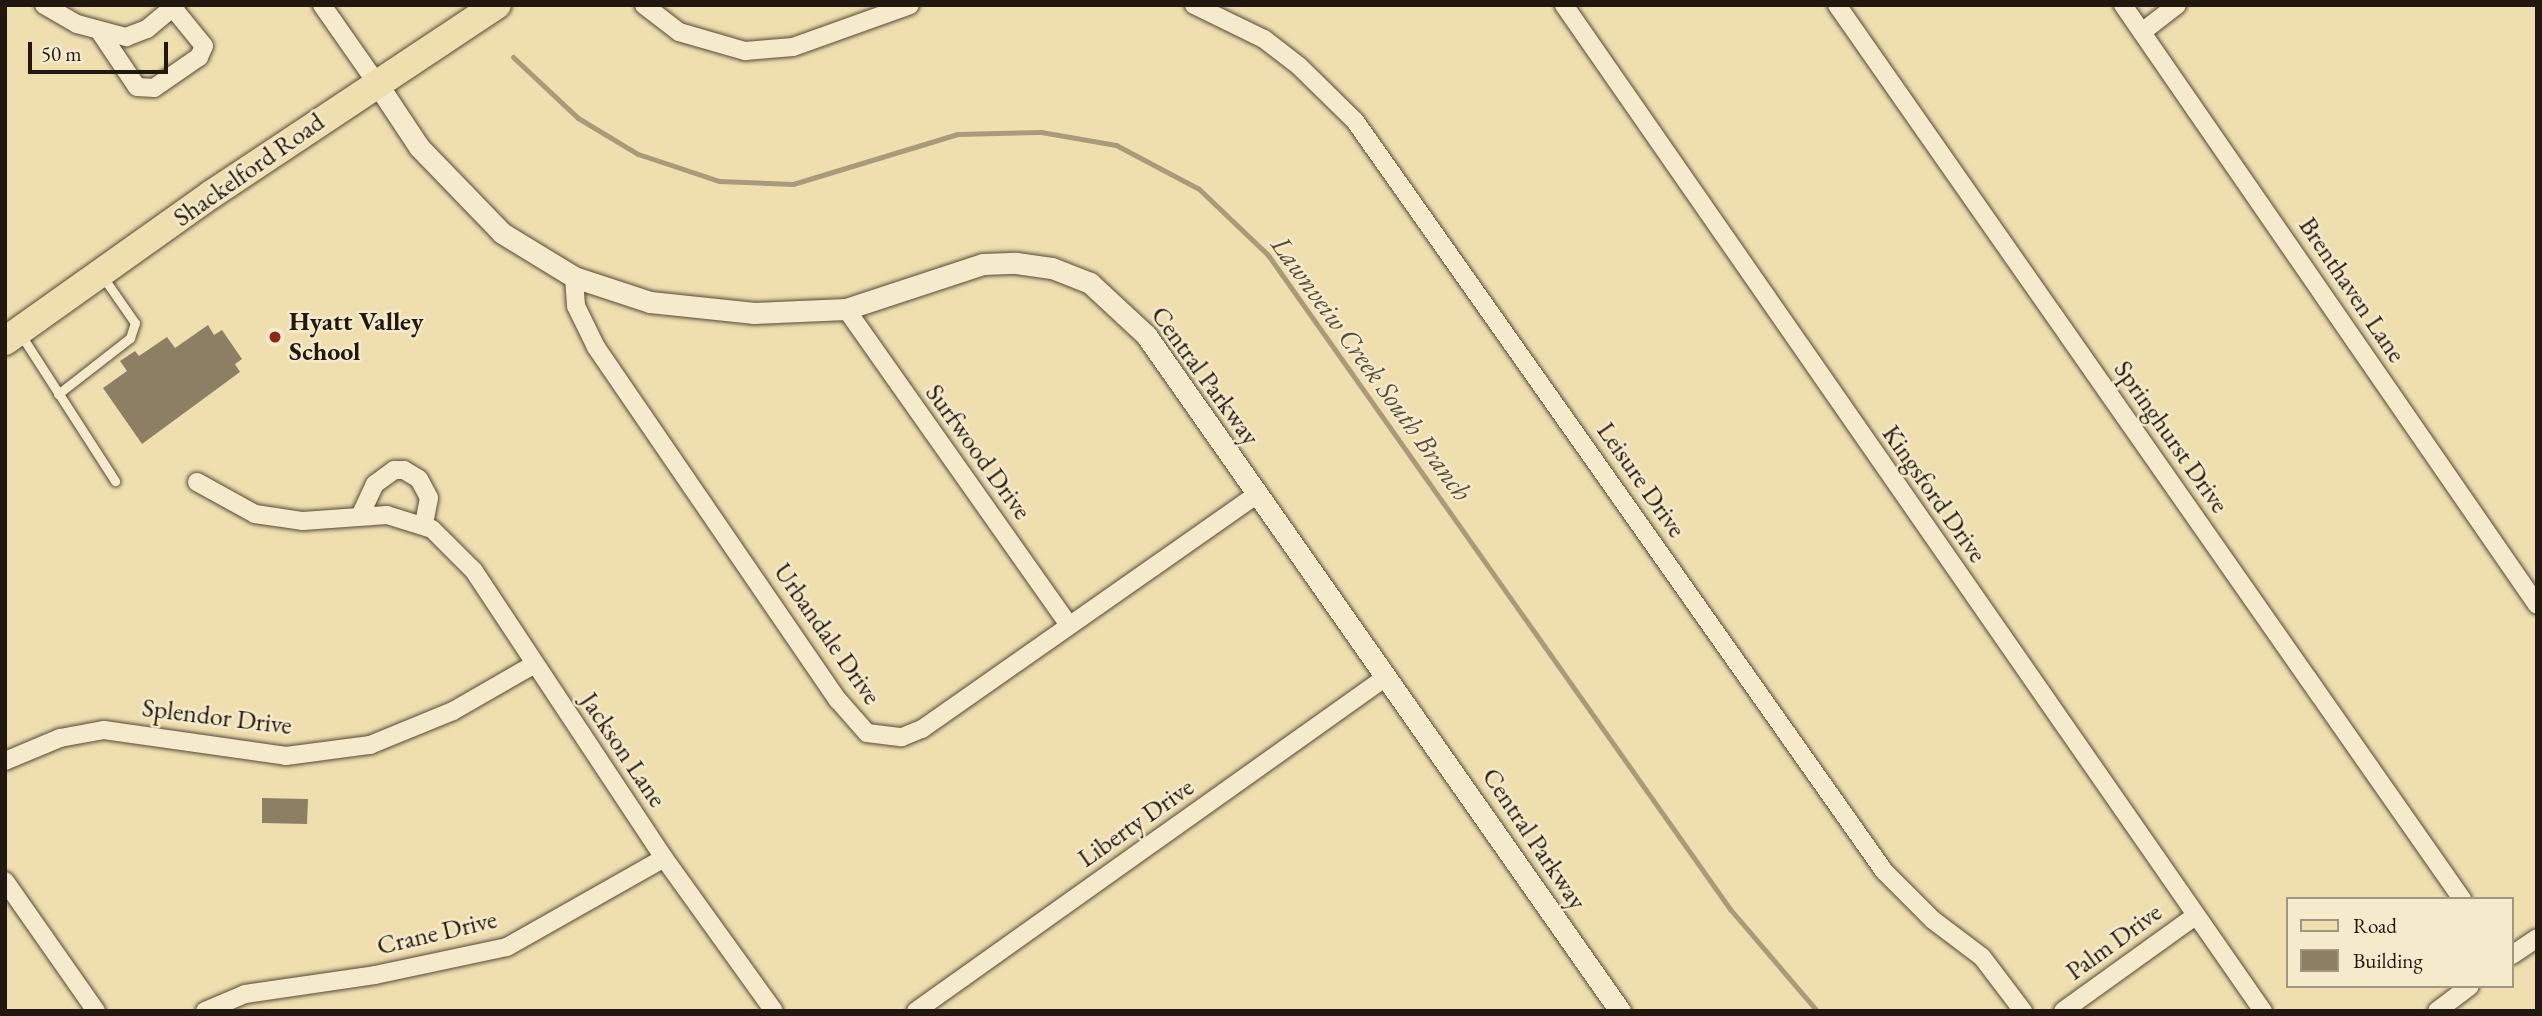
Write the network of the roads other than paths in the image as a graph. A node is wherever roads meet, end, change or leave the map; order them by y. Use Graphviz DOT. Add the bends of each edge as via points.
graph roads {
  1 [pos="44,5"];
  2 [pos="322,5"];
  3 [pos="497,5"];
  4 [pos="644,5"];
  5 [pos="910,5"];
  6 [pos="1194,5"];
  7 [pos="1565,5"];
  8 [pos="1837,5"];
  9 [pos="2123,5"];
  10 [pos="2177,5"];
  11 [pos="175,7"];
  12 [pos="100,32"];
  13 [pos="2141,32"];
  14 [pos="376,82"];
  15 [pos="101,273"];
  16 [pos="574,277"];
  17 [pos="846,309"];
  18 [pos="12,336"];
  19 [pos="58,394"];
  20 [pos="115,481"];
  21 [pos="197,482"];
  22 [pos="1256,495"];
  23 [pos="360,516"];
  24 [pos="424,524"];
  25 [pos="2537,605"];
  26 [pos="1069,625"];
  27 [pos="533,665"];
  28 [pos="1386,677"];
  29 [pos="5,761"];
  30 [pos="664,858"];
  31 [pos="5,881"];
  32 [pos="2461,897"];
  33 [pos="2195,916"];
  34 [pos="2537,937"];
  35 [pos="2514,954"];
  36 [pos="2467,988"];
  37 [pos="96,1011"];
  38 [pos="205,1011"];
  39 [pos="774,1011"];
  40 [pos="916,1011"];
  41 [pos="1620,1011"];
  42 [pos="2023,1011"];
  43 [pos="2063,1011"];
  44 [pos="2263,1011"];
  45 [pos="2437,1011"];
  1 -- 12 [label="street"];
  2 -- 14 [label="street, Central Parkway"];
  3 -- 14 [label="main road, Shackelford Road"];
  4 -- 5 [label="street" via="679,32 745,51 793,47"];
  6 -- 42 [label="street, Leisure Drive" via="1264,39 1355,121 1884,871 1933,920 1982,957"];
  7 -- 33 [label="street, Kingsford Drive"];
  8 -- 32 [label="street, Springhurst Drive"];
  9 -- 13 [label="street, Brenthaven Lane"];
  10 -- 13 [label="street"];
  11 -- 12 [label="street" via="146,29 126,37"];
  11 -- 12 [label="street" via="204,46 199,57 154,88 137,87"];
  13 -- 25 [label="street, Brenthaven Lane"];
  14 -- 15 [label="main road, Shackelford Road"];
  14 -- 16 [label="street, Central Parkway" via="419,148 472,206 502,233"];
  15 -- 18 [label="main road, Shackelford Road"];
  15 -- 19 [label="lane" via="135,323 130,338"];
  16 -- 17 [label="street, Central Parkway" via="650,302 694,309 754,313"];
  16 -- 26 [label="street, Urbandale Drive" via="576,306 596,347 838,701 867,733 902,737 922,729"];
  17 -- 22 [label="street, Central Parkway" via="983,264 1052,268 1090,283 1146,335"];
  17 -- 26 [label="street, Surfwood Drive"];
  18 -- 19 [label="lane"];
  19 -- 20 [label="lane"];
  21 -- 23 [label="street, Jackson Lane" via="255,514 303,521"];
  22 -- 26 [label="street, Urbandale Drive"];
  22 -- 28 [label="street, Central Parkway"];
  23 -- 24 [label="street, Jackson Lane" via="387,515"];
  23 -- 24 [label="street" via="376,484 394,470 404,470 418,479 429,498"];
  24 -- 27 [label="street, Jackson Lane" via="474,571"];
  27 -- 29 [label="street, Splendor Drive" via="453,711 370,746 286,756 104,730 60,738"];
  27 -- 30 [label="street, Jackson Lane"];
  28 -- 40 [label="street, Liberty Drive"];
  28 -- 41 [label="street, Central Parkway"];
  30 -- 38 [label="street, Crane Drive" via="507,947 375,975 245,994"];
  30 -- 39 [label="street, Jackson Lane"];
  31 -- 37 [label="street"];
  33 -- 43 [label="street, Palm Drive"];
  33 -- 44 [label="street, Kingsford Drive"];
  34 -- 35 [label="street"];
  36 -- 45 [label="street"];
}
